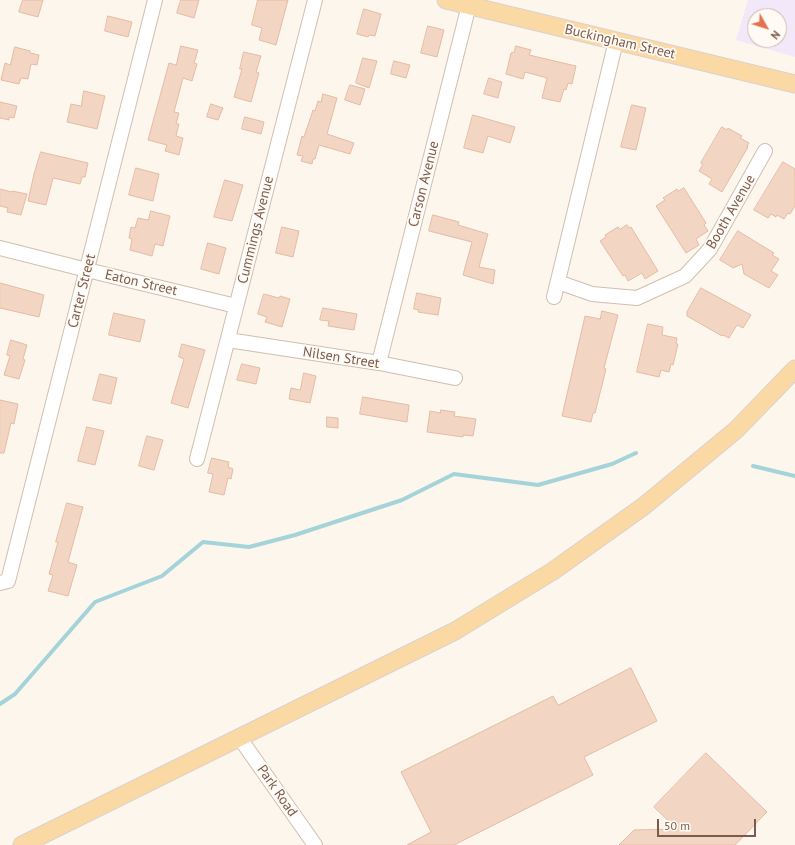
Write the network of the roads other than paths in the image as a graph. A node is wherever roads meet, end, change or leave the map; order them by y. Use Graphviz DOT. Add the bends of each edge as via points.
graph roads {
  1 [pos="155,0"];
  2 [pos="315,0"];
  3 [pos="446,0"];
  4 [pos="469,6"];
  5 [pos="616,41"];
  6 [pos="795,84"];
  7 [pos="765,151"];
  8 [pos="0,248"];
  9 [pos="87,270"];
  10 [pos="558,282"];
  11 [pos="554,297"];
  12 [pos="236,306"];
  13 [pos="228,340"];
  14 [pos="379,363"];
  15 [pos="795,369"];
  16 [pos="455,378"];
  17 [pos="197,459"];
  18 [pos="4,582"];
  19 [pos="239,737"];
  20 [pos="22,845"];
  21 [pos="315,845"];
  1 -- 9 [label="street, Carter Street"];
  2 -- 12 [label="street, Cummings Avenue"];
  3 -- 4 [label="main road, Buckingham Street"];
  4 -- 5 [label="main road, Buckingham Street"];
  4 -- 14 [label="street, Carson Avenue"];
  5 -- 6 [label="main road, Buckingham Street"];
  5 -- 10 [label="street"];
  7 -- 10 [label="street, Booth Avenue" via="710,249 685,276 637,298 592,294"];
  8 -- 9 [label="street, Eaton Street"];
  9 -- 12 [label="street, Eaton Street"];
  9 -- 18 [label="street, Carter Street"];
  10 -- 11 [label="street"];
  12 -- 13 [label="street, Cummings Avenue"];
  13 -- 14 [label="street, Nilsen Street"];
  13 -- 17 [label="street, Cummings Avenue"];
  14 -- 16 [label="street, Nilsen Street"];
  15 -- 19 [label="main road" via="736,430 644,506 553,571 455,631"];
  19 -- 20 [label="main road"];
  19 -- 21 [label="street, Park Road"];
}
